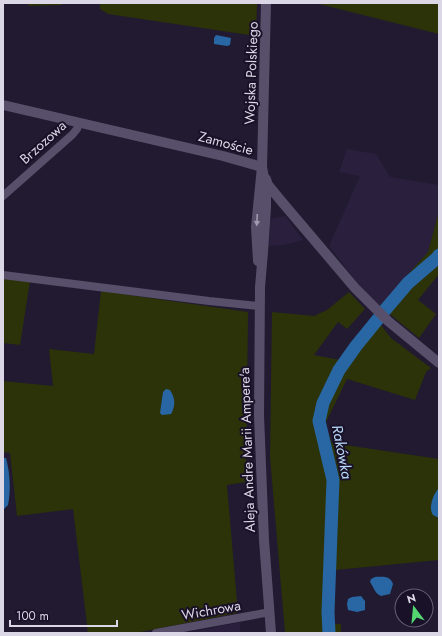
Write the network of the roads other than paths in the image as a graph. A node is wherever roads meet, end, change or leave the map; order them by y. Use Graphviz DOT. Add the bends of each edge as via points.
graph roads {
  1 [pos="266,3"];
  2 [pos="3,105"];
  3 [pos="79,123"];
  4 [pos="262,167"];
  5 [pos="3,196"];
  6 [pos="282,202"];
  7 [pos="266,207"];
  8 [pos="3,275"];
  9 [pos="260,287"];
  10 [pos="259,306"];
  11 [pos="439,363"];
  12 [pos="270,612"];
  13 [pos="156,633"];
  14 [pos="272,633"];
  1 -- 4 [label="street, Wojska Polskiego"];
  2 -- 3 [label="street, Zamoście"];
  3 -- 4 [label="street, Zamoście"];
  3 -- 5 [label="street, Brzozowa" via="72,135"];
  4 -- 6 [label="street, Zamoście" via="268,185"];
  4 -- 7 [label="street, Aleja Andre Marii Ampere'a"];
  4 -- 9 [label="street, Aleja Andre Marii Ampere'a, one-way" via="256,227"];
  6 -- 7 [label="street" via="273,201"];
  6 -- 11 [label="street, Zamoście" via="376,310"];
  7 -- 9 [label="street, Aleja Andre Marii Ampere'a"];
  8 -- 10 [label="street"];
  9 -- 10 [label="street, Aleja Andre Marii Ampere'a"];
  10 -- 12 [label="street, Aleja Andre Marii Ampere'a" via="260,477"];
  12 -- 13 [label="street, Wichrowa"];
  12 -- 14 [label="street, Aleja Andre Marii Ampere'a"];
}
